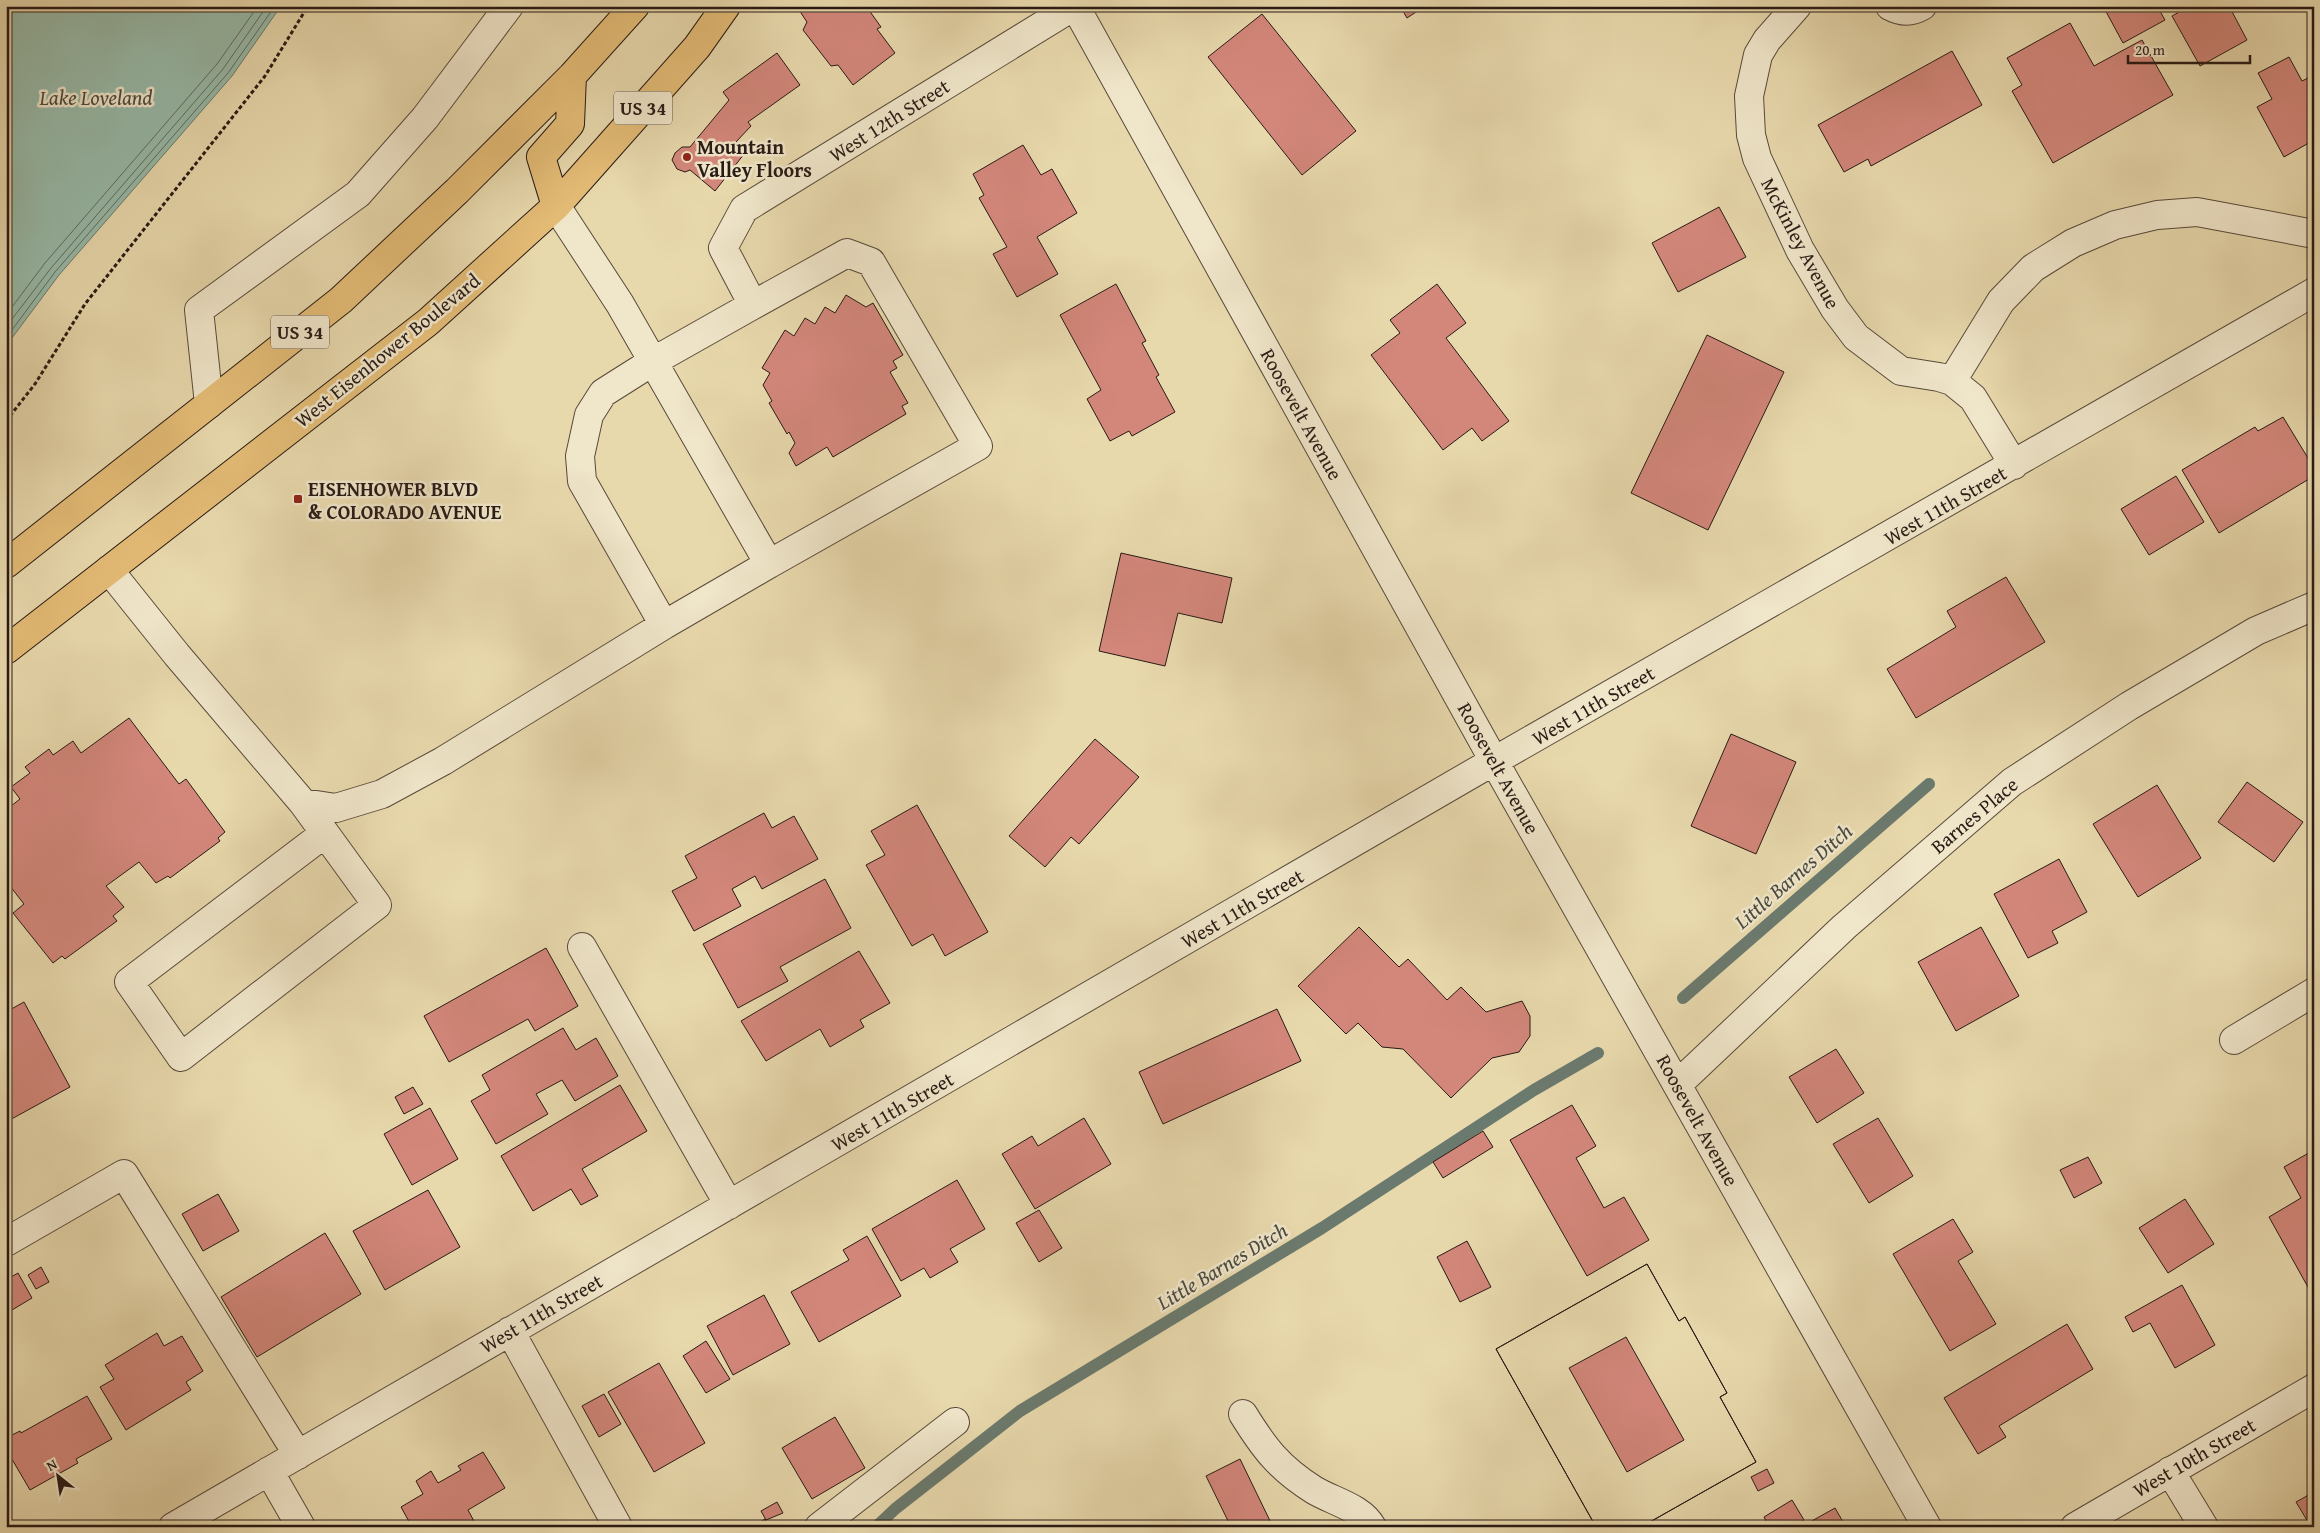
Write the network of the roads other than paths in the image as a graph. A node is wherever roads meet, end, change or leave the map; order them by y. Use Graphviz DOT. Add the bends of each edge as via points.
graph roads {
  1 [pos="509,6"];
  2 [pos="636,6"];
  3 [pos="726,6"];
  4 [pos="1074,6"];
  5 [pos="1797,6"];
  6 [pos="1890,6"];
  7 [pos="1922,6"];
  8 [pos="572,76"];
  9 [pos="556,206"];
  10 [pos="2314,234"];
  11 [pos="2314,292"];
  12 [pos="753,305"];
  13 [pos="652,362"];
  14 [pos="1952,382"];
  15 [pos="209,404"];
  16 [pos="2014,465"];
  17 [pos="6,564"];
  18 [pos="769,564"];
  19 [pos="109,570"];
  20 [pos="2314,606"];
  21 [pos="664,625"];
  22 [pos="6,650"];
  23 [pos="1494,762"];
  24 [pos="303,802"];
  25 [pos="324,834"];
  26 [pos="582,947"];
  27 [pos="2314,992"];
  28 [pos="2234,1040"];
  29 [pos="1678,1084"];
  30 [pos="729,1205"];
  31 [pos="6,1242"];
  32 [pos="510,1331"];
  33 [pos="2314,1388"];
  34 [pos="1243,1414"];
  35 [pos="955,1422"];
  36 [pos="298,1455"];
  37 [pos="269,1471"];
  38 [pos="2170,1471"];
  39 [pos="173,1527"];
  40 [pos="301,1527"];
  41 [pos="618,1527"];
  42 [pos="819,1527"];
  43 [pos="1372,1527"];
  44 [pos="1927,1527"];
  45 [pos="2075,1527"];
  46 [pos="2204,1527"];
  1 -- 15 [label="street" via="424,118 358,194 199,310"];
  2 -- 8 [label="highway, US 34"];
  3 -- 9 [label="highway, West Eisenhower Boulevard / US 34" via="697,47"];
  4 -- 12 [label="street, West 12th Street" via="744,209 723,248"];
  4 -- 23 [label="street, Roosevelt Avenue"];
  5 -- 14 [label="street, McKinley Avenue" via="1758,55 1749,96 1751,135 1757,158 1800,250 1835,309 1856,337 1901,371"];
  6 -- 7 [label="street" via="1913,11"];
  8 -- 9 [label="highway" via="570,124 541,157"];
  8 -- 15 [label="highway, US 34" via="457,191 341,300"];
  9 -- 13 [label="street" via="620,304"];
  9 -- 19 [label="highway, West Eisenhower Boulevard / US 34" via="428,322"];
  10 -- 14 [label="street" via="2197,212 2157,215 2115,225 2073,243 2033,268 2001,301"];
  11 -- 16 [label="street, West 11th Street"];
  12 -- 13 [label="street"];
  12 -- 18 [label="street" via="847,253 871,262 978,446"];
  13 -- 18 [label="street"];
  13 -- 21 [label="street" via="603,393 589,415 580,456 582,481"];
  14 -- 16 [label="street, McKinley Avenue" via="1973,398"];
  15 -- 17 [label="highway, US 34"];
  16 -- 23 [label="street, West 11th Street"];
  18 -- 21 [label="street"];
  19 -- 22 [label="highway, West Eisenhower Boulevard / US 34"];
  19 -- 24 [label="street" via="195,677"];
  20 -- 29 [label="street, Barnes Place" via="2247,636 2129,706 2012,782 1844,927"];
  21 -- 24 [label="street" via="443,761 382,794 336,808"];
  23 -- 29 [label="street, Roosevelt Avenue"];
  23 -- 30 [label="street, West 11th Street"];
  24 -- 25 [label="street"];
  25 -- 25 [label="street" via="377,905 181,1058 129,982"];
  26 -- 30 [label="street"];
  27 -- 28 [label="street"];
  29 -- 44 [label="street, Roosevelt Avenue"];
  30 -- 32 [label="street, West 11th Street"];
  31 -- 36 [label="street" via="124,1174"];
  32 -- 36 [label="street, West 11th Street"];
  32 -- 41 [label="street"];
  33 -- 38 [label="street, West 10th Street"];
  34 -- 43 [label="street" via="1280,1465 1314,1490 1354,1510"];
  35 -- 42 [label="street"];
  36 -- 37 [label="street, West 11th Street"];
  37 -- 39 [label="street, West 11th Street"];
  37 -- 40 [label="street"];
  38 -- 45 [label="street, West 10th Street"];
  38 -- 46 [label="street"];
}
